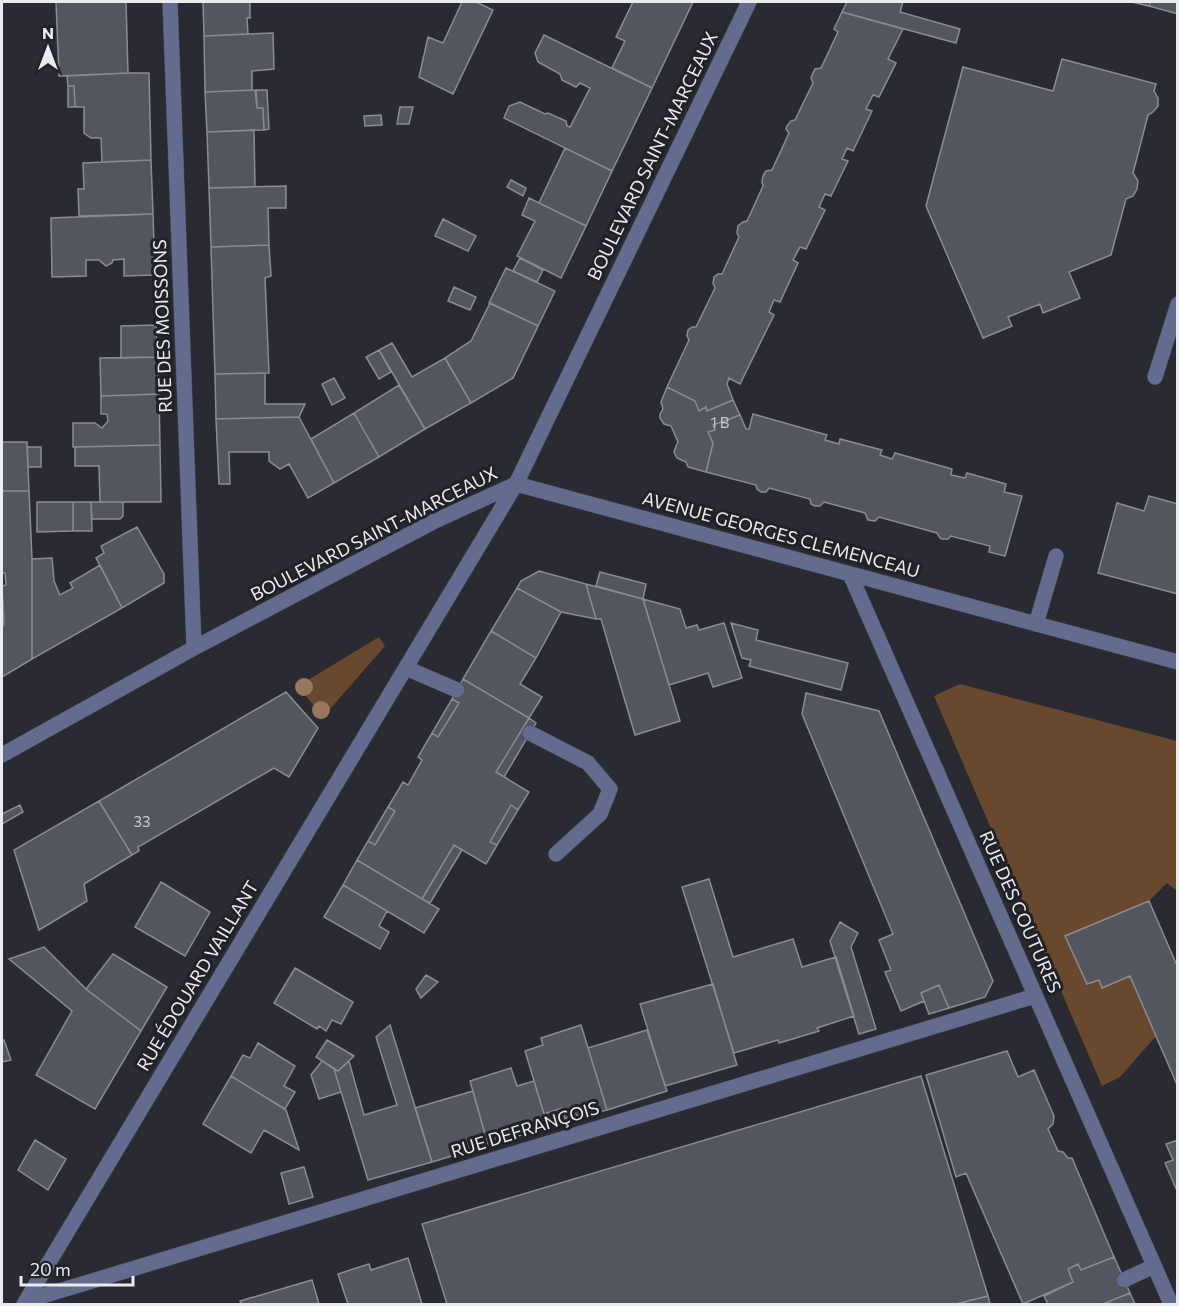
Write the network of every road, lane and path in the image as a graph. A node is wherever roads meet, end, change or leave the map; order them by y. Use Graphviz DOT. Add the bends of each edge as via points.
graph roads {
  1 [pos="170,2"];
  2 [pos="749,2"];
  3 [pos="1178,304"];
  4 [pos="1155,377"];
  5 [pos="516,484"];
  6 [pos="1056,556"];
  7 [pos="850,574"];
  8 [pos="1036,624"];
  9 [pos="194,648"];
  10 [pos="1178,662"];
  11 [pos="406,668"];
  12 [pos="457,690"];
  13 [pos="530,734"];
  14 [pos="2,755"];
  15 [pos="556,854"];
  16 [pos="1035,996"];
  17 [pos="1154,1266"];
  18 [pos="1124,1280"];
  19 [pos="25,1303"];
  20 [pos="1171,1305"];
  1 -- 9 [label="street, RUE DES MOISSONS"];
  2 -- 5 [label="street, BOULEVARD SAINT-MARCEAUX"];
  3 -- 4 [label="street"];
  5 -- 7 [label="street, AVENUE GEORGES CLEMENCEAU"];
  5 -- 9 [label="street, BOULEVARD SAINT-MARCEAUX" via="424,526"];
  5 -- 11 [label="street, RUE ÉDOUARD VAILLANT"];
  6 -- 8 [label="street"];
  7 -- 8 [label="street, AVENUE GEORGES CLEMENCEAU"];
  7 -- 16 [label="street, RUE DES COUTURES"];
  8 -- 10 [label="street, AVENUE GEORGES CLEMENCEAU"];
  9 -- 14 [label="street, BOULEVARD SAINT-MARCEAUX"];
  11 -- 12 [label="street"];
  11 -- 19 [label="street, RUE ÉDOUARD VAILLANT"];
  13 -- 15 [label="street" via="588,763 610,789 600,814"];
  16 -- 17 [label="street, RUE DES COUTURES"];
  16 -- 19 [label="street, RUE DEFRANÇOIS"];
  17 -- 18 [label="street"];
  17 -- 20 [label="street, RUE DES COUTURES"];
}
